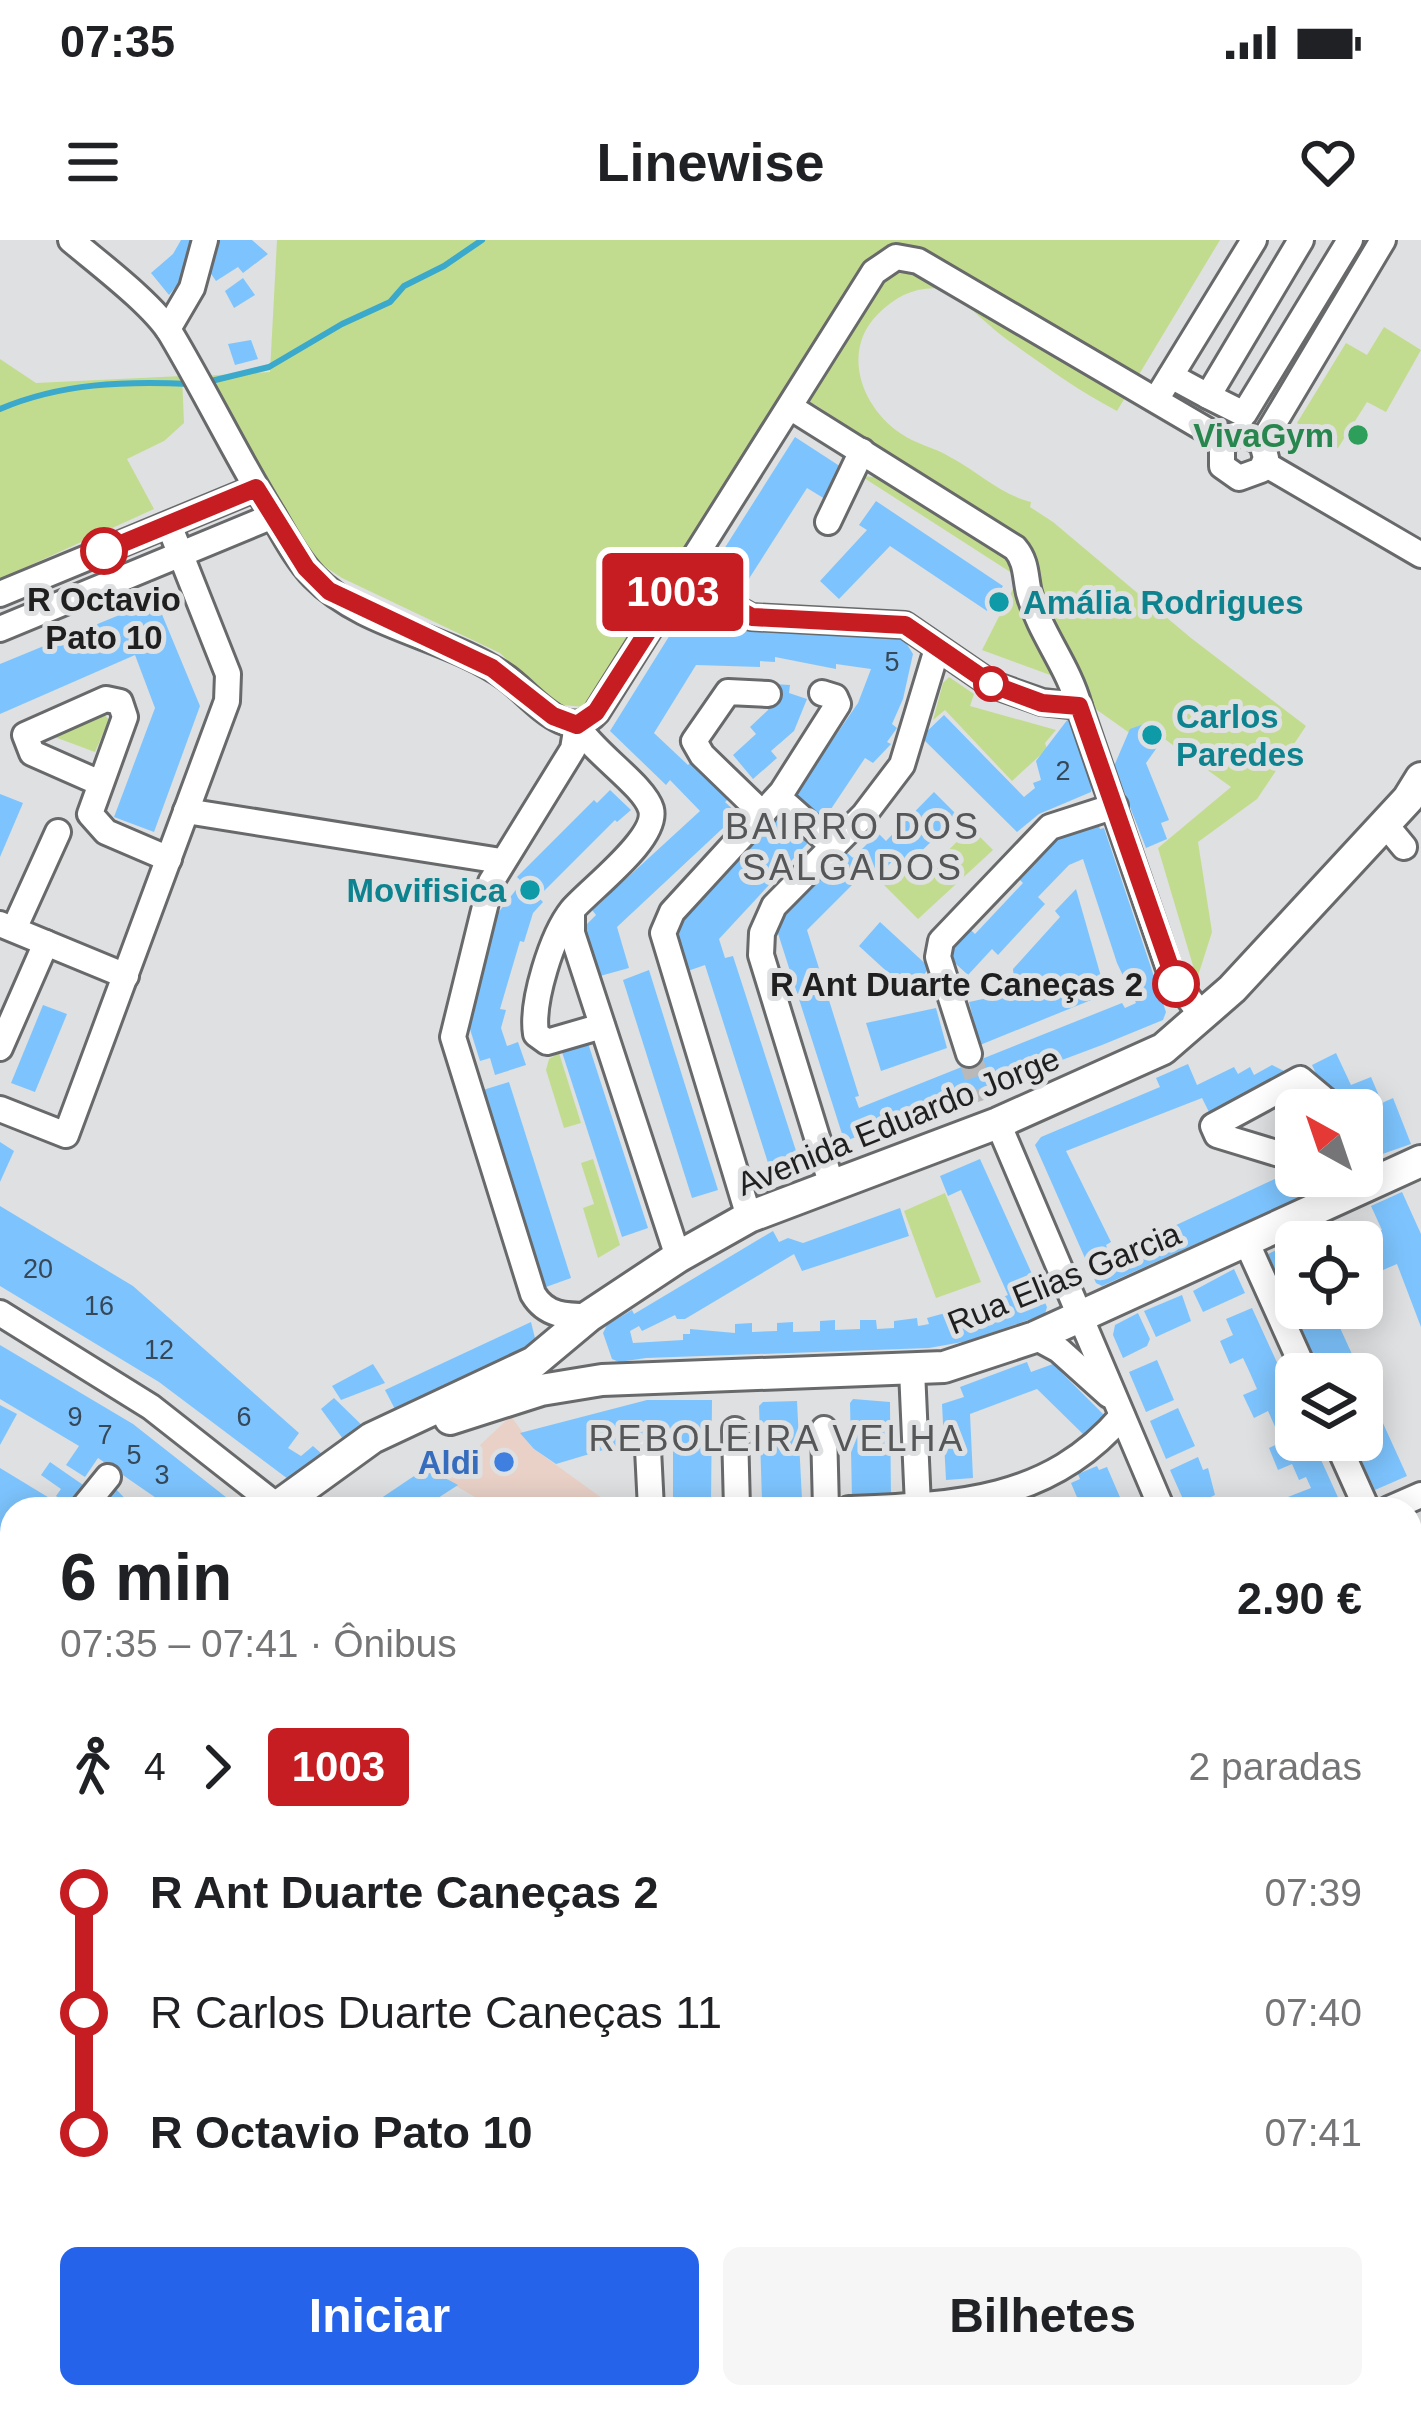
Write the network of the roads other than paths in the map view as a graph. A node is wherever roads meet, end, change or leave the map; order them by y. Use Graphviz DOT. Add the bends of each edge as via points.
graph roads {
  1 [pos="71,240"];
  2 [pos="205,240"];
  3 [pos="1254,240"];
  4 [pos="1301,240"];
  5 [pos="1350,240"];
  6 [pos="1383,240"];
  7 [pos="168,329"];
  8 [pos="1171,376"];
  9 [pos="1208,396"];
  10 [pos="1155,402"];
  11 [pos="790,407"];
  12 [pos="1226,441"];
  13 [pos="862,451"];
  14 [pos="1264,453"];
  15 [pos="256,488"];
  16 [pos="273,516"];
  17 [pos="828,522"];
  18 [pos="169,525"];
  19 [pos="181,555"];
  20 [pos="1421,555"];
  21 [pos="682,578"];
  22 [pos="0,594"];
  23 [pos="0,628"];
  24 [pos="943,654"];
  25 [pos="822,693"];
  26 [pos="768,694"];
  27 [pos="1079,706"];
  28 [pos="573,724"];
  29 [pos="100,782"];
  30 [pos="1417,789"];
  31 [pos="770,806"];
  32 [pos="1115,806"];
  33 [pos="186,811"];
  34 [pos="58,832"];
  35 [pos="833,846"];
  36 [pos="169,859"];
  37 [pos="502,861"];
  38 [pos="572,910"];
  39 [pos="7,927"];
  40 [pos="46,943"];
  41 [pos="126,976"];
  42 [pos="1203,1017"];
  43 [pos="602,1026"];
  44 [pos="0,1048"];
  45 [pos="969,1054"];
  46 [pos="1281,1089"];
  47 [pos="1311,1089"];
  48 [pos="1275,1093"];
  49 [pos="0,1109"];
  50 [pos="991,1116"];
  51 [pos="1275,1153"];
  52 [pos="1418,1172"];
  53 [pos="1383,1178"];
  54 [pos="832,1186"];
  55 [pos="1323,1197"];
  56 [pos="749,1217"];
  57 [pos="1246,1240"];
  58 [pos="677,1257"];
  59 [pos="0,1313"];
  60 [pos="590,1316"];
  61 [pos="1081,1316"];
  62 [pos="1035,1337"];
  63 [pos="563,1338"];
  64 [pos="1297,1353"];
  65 [pos="912,1370"];
  66 [pos="571,1384"];
  67 [pos="1119,1408"];
  68 [pos="824,1429"];
  69 [pos="735,1430"];
  70 [pos="648,1448"];
  71 [pos="1345,1461"];
  72 [pos="108,1477"];
  73 [pos="92,1497"];
  74 [pos="271,1497"];
  75 [pos="299,1497"];
  76 [pos="304,1497"];
  77 [pos="650,1497"];
  78 [pos="737,1497"];
  79 [pos="826,1497"];
  80 [pos="918,1497"];
  81 [pos="989,1497"];
  82 [pos="1157,1497"];
  83 [pos="1362,1497"];
  1 -- 7 [label="street"];
  2 -- 7 [label="street" via="192,288"];
  3 -- 8 [label="street"];
  4 -- 9 [label="street"];
  5 -- 9 [label="street" via="1244,414"];
  6 -- 14 [label="street"];
  7 -- 15 [label="street"];
  8 -- 9 [label="street"];
  8 -- 10 [label="street"];
  10 -- 11 [label="street" via="918,261 896,257 874,272"];
  10 -- 12 [label="street"];
  11 -- 13 [label="street"];
  11 -- 21 [label="street"];
  12 -- 14 [label="street" via="1244,433"];
  12 -- 14 [label="street" via="1220,460 1232,476 1255,476"];
  13 -- 17 [label="street"];
  13 -- 27 [label="street" via="1022,556 1031,599"];
  14 -- 20 [label="street"];
  15 -- 16 [label="street"];
  15 -- 18 [label="street"];
  16 -- 19 [label="street"];
  16 -- 28 [label="street" via="329,591 492,668"];
  18 -- 19 [label="street"];
  18 -- 22 [label="street"];
  19 -- 23 [label="street"];
  19 -- 33 [label="street" via="229,681"];
  21 -- 24 [label="street" via="744,615 896,623"];
  21 -- 28 [label="street" via="596,712"];
  24 -- 27 [label="street" via="1025,698"];
  24 -- 35 [label="street" via="902,765"];
  25 -- 31 [label="street" via="838,704"];
  26 -- 31 [label="street" via="728,692 694,741"];
  27 -- 32 [label="street"];
  28 -- 37 [label="street" via="573,749"];
  28 -- 38 [label="street" via="644,796 652,815 647,834"];
  29 -- 36 [label="street" via="90,814 98,826"];
  30 -- 42 [label="main road, Avenida Eduardo Jorge" via="1394,835"];
  31 -- 35 [label="street"];
  31 -- 56 [label="street" via="672,912 663,933"];
  32 -- 42 [label="street" via="1171,975"];
  32 -- 45 [label="street" via="1050,827 940,940 938,957"];
  33 -- 36 [label="street"];
  33 -- 37 [label="street"];
  34 -- 39 [label="street"];
  35 -- 54 [label="street" via="774,906 760,948"];
  36 -- 41 [label="street"];
  37 -- 60 [label="street" via="453,1037 532,1294 555,1314"];
  38 -- 43 [label="street"];
  38 -- 43 [label="street" via="555,940 536,1034 547,1042"];
  39 -- 40 [label="street"];
  40 -- 41 [label="street"];
  40 -- 44 [label="street"];
  41 -- 49 [label="street" via="66,1135"];
  42 -- 50 [label="main road, Avenida Eduardo Jorge" via="1135,1064"];
  43 -- 58 [label="street"];
  46 -- 47 [label="street" via="1300,1079"];
  48 -- 51 [label="street" via="1213,1126 1217,1135"];
  50 -- 54 [label="main road, Avenida Eduardo Jorge"];
  50 -- 61 [label="street"];
  52 -- 53 [label="main road, Rua Elias Garcia"];
  54 -- 56 [label="main road, Avenida Eduardo Jorge"];
  55 -- 57 [label="main road, Rua Elias Garcia"];
  56 -- 58 [label="main road, Avenida Eduardo Jorge"];
  57 -- 61 [label="main road, Rua Elias Garcia"];
  57 -- 64 [label="street"];
  58 -- 60 [label="main road, Avenida Eduardo Jorge"];
  59 -- 74 [label="street" via="152,1407"];
  60 -- 63 [label="main road, Avenida Eduardo Jorge"];
  61 -- 62 [label="main road, Rua Elias Garcia"];
  61 -- 67 [label="street"];
  62 -- 65 [label="main road, Rua Elias Garcia"];
  62 -- 67 [label="street"];
  63 -- 66 [label="main road"];
  63 -- 75 [label="main road" via="534,1362 372,1438"];
  65 -- 66 [label="main road, Rua Elias Garcia"];
  65 -- 80 [label="street"];
  66 -- 76 [label="main road, Rua Elias Garcia" via="423,1428"];
  67 -- 81 [label="street" via="1100,1441 1055,1473"];
  67 -- 82 [label="street"];
  68 -- 79 [label="street"];
  69 -- 78 [label="street"];
  70 -- 77 [label="street"];
  71 -- 83 [label="street"];
  72 -- 73 [label="street"];
}
